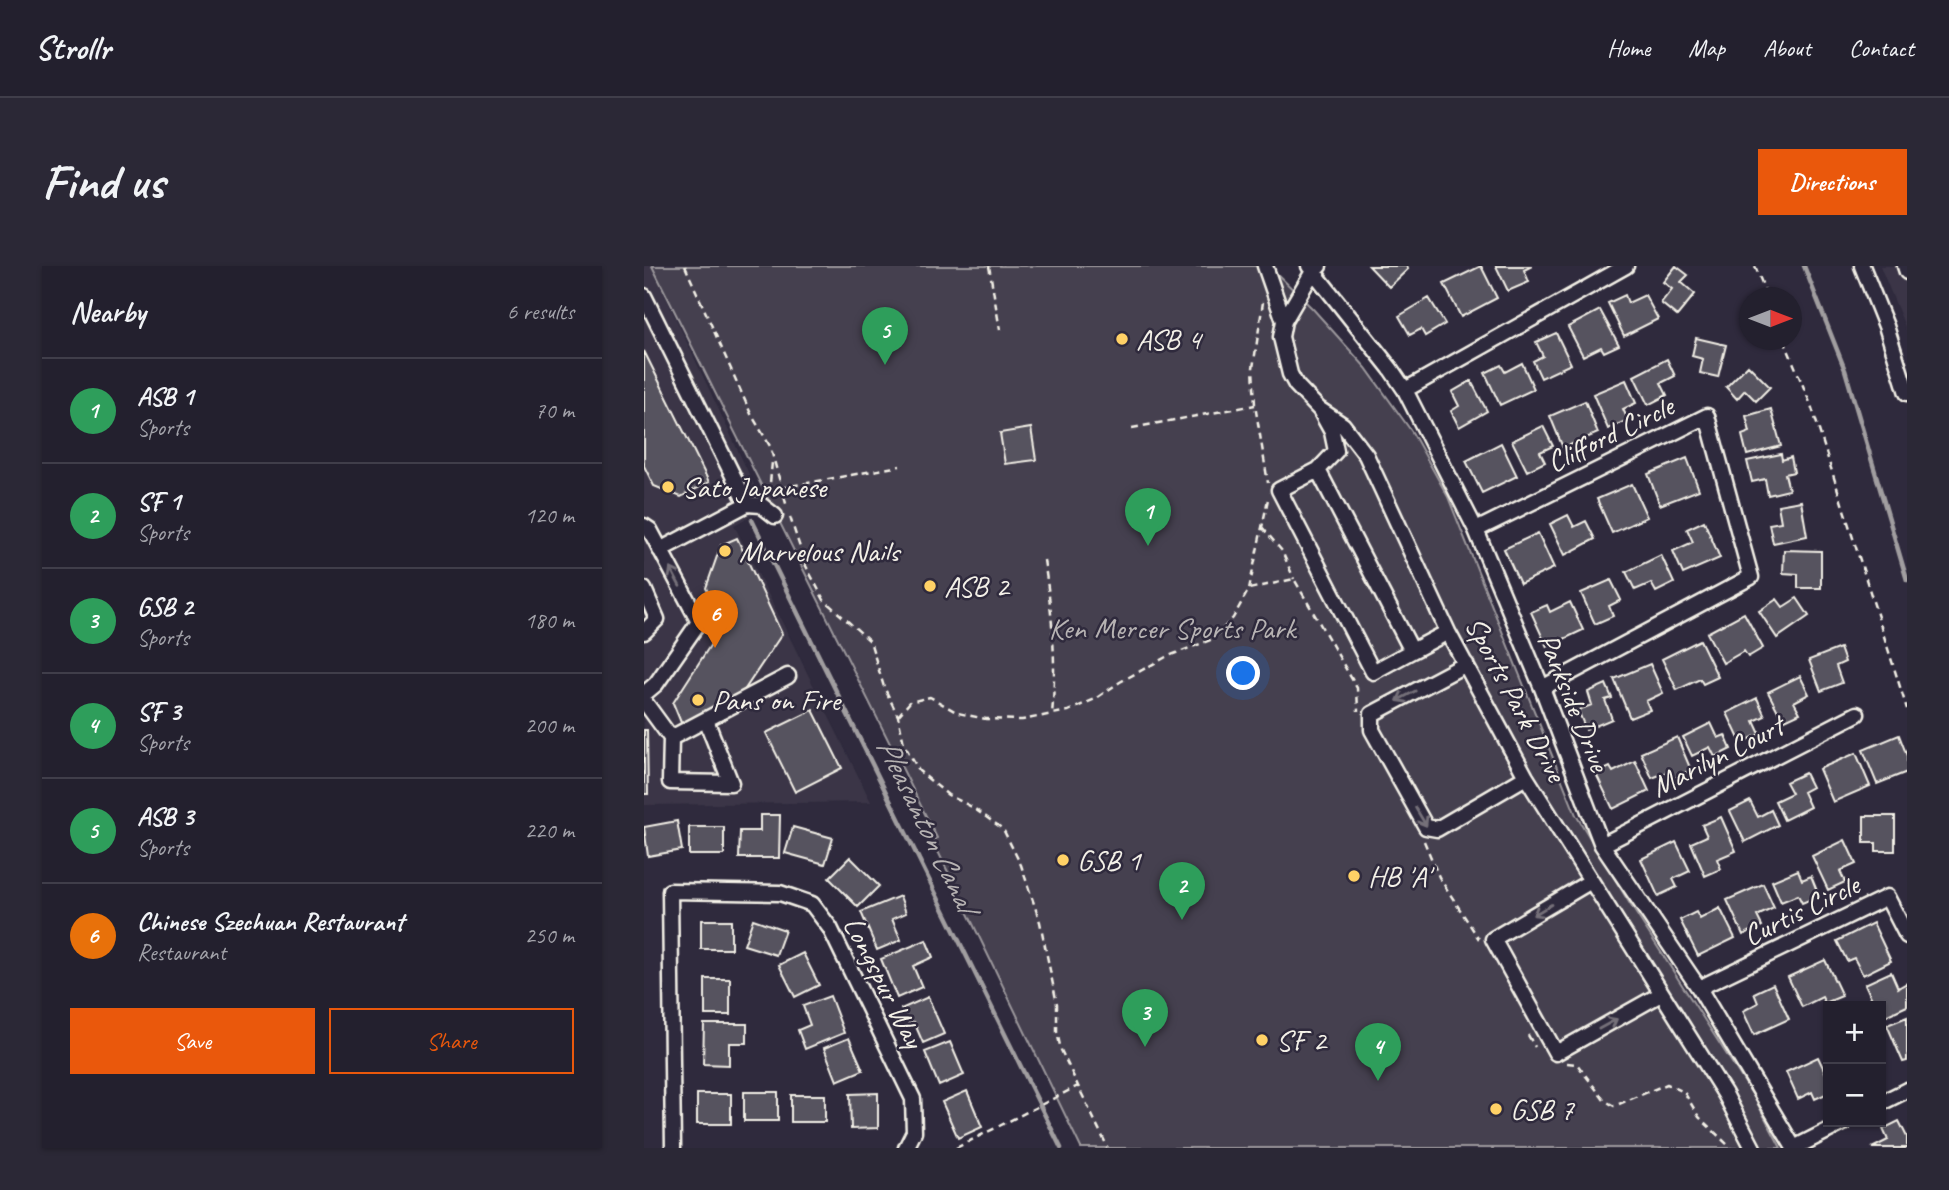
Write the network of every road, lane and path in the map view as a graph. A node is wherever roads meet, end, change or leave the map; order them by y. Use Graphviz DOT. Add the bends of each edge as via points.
graph roads {
  1 [pos="685,266"];
  2 [pos="989,266"];
  3 [pos="1265,266"];
  4 [pos="1297,266"];
  5 [pos="1626,266"];
  6 [pos="1755,266"];
  7 [pos="1862,266"];
  8 [pos="1905,266"];
  9 [pos="1313,268"];
  10 [pos="1907,272"];
  11 [pos="1764,287"];
  12 [pos="644,296"];
  13 [pos="1264,296"];
  14 [pos="1284,321"];
  15 [pos="1000,330"];
  16 [pos="1788,350"];
  17 [pos="1405,390"];
  18 [pos="1907,393"];
  19 [pos="1255,405"];
  20 [pos="1320,409"];
  21 [pos="1132,428"];
  22 [pos="772,455"];
  23 [pos="900,466"];
  24 [pos="1318,470"];
  25 [pos="780,488"];
  26 [pos="747,504"];
  27 [pos="770,513"];
  28 [pos="644,526"];
  29 [pos="1262,527"];
  30 [pos="1476,530"];
  31 [pos="660,550"];
  32 [pos="1044,560"];
  33 [pos="1294,579"];
  34 [pos="644,589"];
  35 [pos="1249,589"];
  36 [pos="644,632"];
  37 [pos="1448,632"];
  38 [pos="1412,651"];
  39 [pos="1466,664"];
  40 [pos="788,676"];
  41 [pos="1542,688"];
  42 [pos="644,694"];
  43 [pos="644,701"];
  44 [pos="1907,709"];
  45 [pos="1052,714"];
  46 [pos="1857,714"];
  47 [pos="898,716"];
  48 [pos="1359,717"];
  49 [pos="706,720"];
  50 [pos="671,738"];
  51 [pos="1526,777"];
  52 [pos="1421,835"];
  53 [pos="1602,845"];
  54 [pos="1591,881"];
  55 [pos="1907,936"];
  56 [pos="1486,940"];
  57 [pos="1699,988"];
  58 [pos="1661,994"];
  59 [pos="1527,1033"];
  60 [pos="1554,1056"];
  61 [pos="1078,1086"];
  62 [pos="1907,1090"];
  63 [pos="1886,1100"];
  64 [pos="1834,1127"];
  65 [pos="673,1148"];
  66 [pos="906,1148"];
  67 [pos="956,1148"];
  68 [pos="1108,1148"];
  69 [pos="1731,1148"];
  70 [pos="1753,1148"];
  71 [pos="1794,1148"];
  1 -- 22 [label="path"];
  2 -- 15 [label="path"];
  3 -- 14 [label="street, Sports Park Drive"];
  4 -- 9 [label="street, Parkside Drive"];
  5 -- 17 [label="street"];
  6 -- 11 [label="path"];
  7 -- 18 [label="street"];
  8 -- 10 [label="street"];
  9 -- 14 [label="street"];
  9 -- 17 [label="street, Parkside Drive"];
  12 -- 26 [label="street"];
  13 -- 19 [label="path" via="1253,368"];
  14 -- 20 [label="street, Sports Park Drive" via="1281,337 1290,374"];
  16 -- 44 [label="path" via="1811,405"];
  17 -- 30 [label="street, Parkside Drive"];
  19 -- 21 [label="path"];
  19 -- 29 [label="path" via="1270,490"];
  20 -- 24 [label="street" via="1336,450"];
  20 -- 37 [label="street, Sports Park Drive" via="1343,425 1366,455"];
  22 -- 25 [label="path"];
  22 -- 27 [label="path"];
  23 -- 25 [label="path"];
  24 -- 38 [label="street"];
  24 -- 38 [label="street" via="1279,490 1297,527 1373,672"];
  25 -- 47 [label="path" via="806,566 824,600 870,641"];
  26 -- 27 [label="street" via="761,505"];
  26 -- 31 [label="street"];
  28 -- 31 [label="street"];
  29 -- 33 [label="path" via="1282,551"];
  29 -- 35 [label="path"];
  30 -- 41 [label="street, Parkside Drive"];
  30 -- 41 [label="street, Clifford Circle" via="1707,415 1751,577"];
  42 -- 31 [label="street, one-way" via="699,622"];
  32 -- 45 [label="path" via="1053,616 1056,677"];
  33 -- 35 [label="path"];
  33 -- 48 [label="path" via="1357,688"];
  34 -- 36 [label="street" via="657,619"];
  35 -- 45 [label="path" via="1233,618 1213,639 1166,657 1096,699"];
  37 -- 38 [label="street"];
  37 -- 39 [label="street, Sports Park Drive"];
  39 -- 51 [label="street, Sports Park Drive"];
  39 -- 51 [label="street, one-way" via="1373,714 1373,730 1426,827 1437,829"];
  40 -- 49 [label="street"];
  41 -- 53 [label="street, Parkside Drive"];
  43 -- 50 [label="street"];
  45 -- 47 [label="path" via="1023,720 986,719 958,713 930,697 910,702"];
  46 -- 53 [label="street, Marilyn Court"];
  47 -- 61 [label="path" via="904,744 919,771 1003,829 1021,865 1041,922 1061,1050"];
  49 -- 50 [label="street"];
  49 -- 50 [label="street" via="731,783 670,782"];
  51 -- 54 [label="street, Sports Park Drive"];
  52 -- 56 [label="path" via="1439,877"];
  53 -- 57 [label="street, Parkside Drive"];
  54 -- 56 [label="street, one-way"];
  54 -- 58 [label="street, Sports Park Drive"];
  55 -- 57 [label="street, Curtis Circle" via="1887,897"];
  56 -- 60 [label="street"];
  57 -- 71 [label="street, Parkside Drive"];
  60 -- 58 [label="street, one-way"];
  58 -- 70 [label="street, Sports Park Drive" via="1725,1094"];
  59 -- 60 [label="path"];
  60 -- 69 [label="path" via="1577,1064 1604,1100 1614,1106 1667,1084 1684,1092 1699,1117"];
  61 -- 67 [label="path"];
  61 -- 68 [label="path"];
  62 -- 63 [label="street"];
  64 -- 71 [label="street"];
  65 -- 66 [label="street, Longspur Way" via="670,891 780,893 811,904 830,928 913,1100 914,1132"];
}
